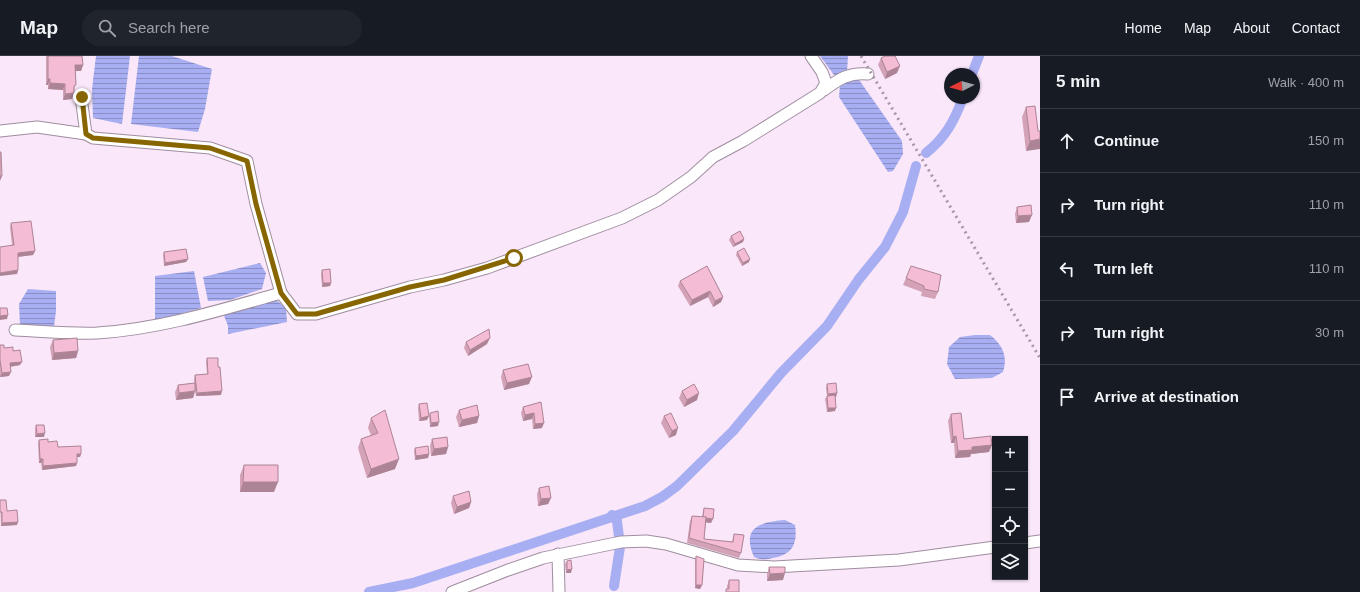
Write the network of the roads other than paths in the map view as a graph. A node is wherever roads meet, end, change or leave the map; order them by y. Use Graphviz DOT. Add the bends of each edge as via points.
graph roads {
  1 [pos="811,56"];
  2 [pos="868,74"];
  3 [pos="824,90"];
  4 [pos="82,97"];
  5 [pos="0,131"];
  6 [pos="86,134"];
  7 [pos="281,293"];
  8 [pos="15,330"];
  9 [pos="1040,541"];
  10 [pos="1028,543"];
  11 [pos="992,547"];
  12 [pos="558,554"];
  13 [pos="452,592"];
  14 [pos="558,592"];
  1 -- 3 [label="street" via="825,80"];
  2 -- 3 [label="street" via="857,72 847,75"];
  3 -- 7 [label="street" via="743,142 713,157 691,177 658,200 622,218 568,239 487,268 316,314 297,314"];
  4 -- 6 [label="street"];
  5 -- 6 [label="street" via="37,127"];
  6 -- 7 [label="street" via="93,138 210,148 247,161 256,204"];
  7 -- 8 [label="street" via="199,316 126,330 96,333"];
  9 -- 10 [label="street"];
  11 -- 12 [label="street" via="899,560 774,567 738,565 666,544 646,541 621,542"];
  12 -- 13 [label="street"];
  12 -- 14 [label="street"];
}
